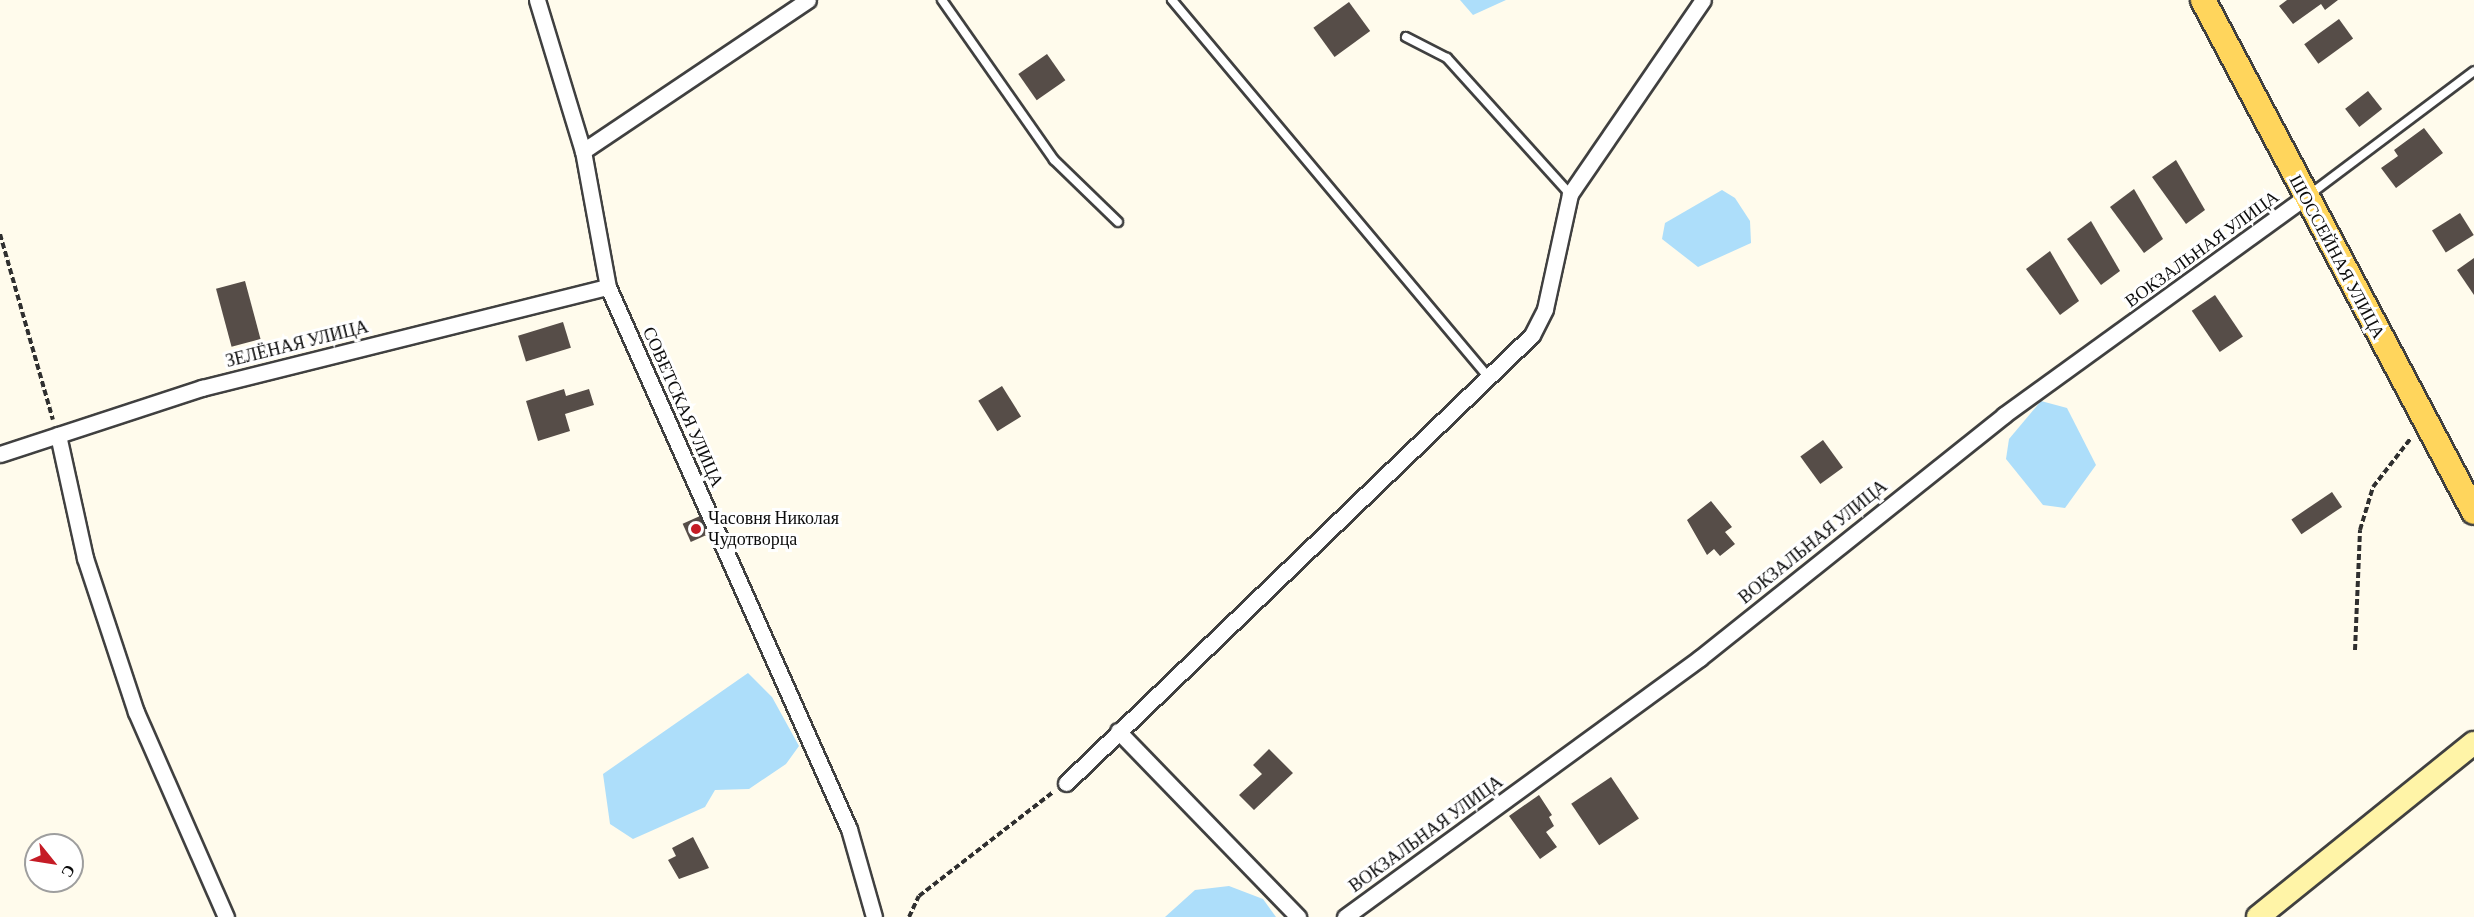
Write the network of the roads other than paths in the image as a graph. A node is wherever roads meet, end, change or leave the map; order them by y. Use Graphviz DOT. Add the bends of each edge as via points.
graph roads {
  1 [pos="537,0"];
  2 [pos="808,0"];
  3 [pos="942,0"];
  4 [pos="1172,0"];
  5 [pos="1703,0"];
  6 [pos="2203,0"];
  7 [pos="1406,37"];
  8 [pos="2474,71"];
  9 [pos="583,151"];
  10 [pos="1570,194"];
  11 [pos="2306,197"];
  12 [pos="1118,222"];
  13 [pos="608,287"];
  14 [pos="1487,376"];
  15 [pos="58,435"];
  16 [pos="0,454"];
  17 [pos="2474,512"];
  18 [pos="1118,731"];
  19 [pos="2474,743"];
  20 [pos="1066,783"];
  21 [pos="2280,908"];
  22 [pos="226,917"];
  23 [pos="874,917"];
  24 [pos="1298,917"];
  25 [pos="1345,917"];
  26 [pos="2258,917"];
  1 -- 9 [label="street, СОВЕТСКАЯ УЛИЦА"];
  2 -- 9 [label="street"];
  3 -- 12 [label="lane" via="1054,160"];
  4 -- 14 [label="lane"];
  5 -- 10 [label="street"];
  6 -- 11 [label="main road, ШОССЕЙНАЯ УЛИЦА"];
  7 -- 10 [label="lane" via="1447,58"];
  8 -- 11 [label="lane"];
  9 -- 13 [label="street, СОВЕТСКАЯ УЛИЦА"];
  10 -- 14 [label="street" via="1545,309 1532,335"];
  11 -- 17 [label="main road, ШОССЕЙНАЯ УЛИЦА"];
  11 -- 25 [label="street, ВОКЗАЛЬНАЯ УЛИЦА" via="2004,415 1700,657"];
  13 -- 15 [label="street, ЗЕЛЁНАЯ УЛИЦА" via="202,388"];
  13 -- 23 [label="street, СОВЕТСКАЯ УЛИЦА" via="849,829"];
  14 -- 18 [label="street"];
  15 -- 16 [label="street, ЗЕЛЁНАЯ УЛИЦА"];
  15 -- 22 [label="street" via="85,558 136,712"];
  18 -- 20 [label="street"];
  18 -- 24 [label="street"];
  19 -- 21 [label="street"];
  21 -- 26 [label="street"];
}
